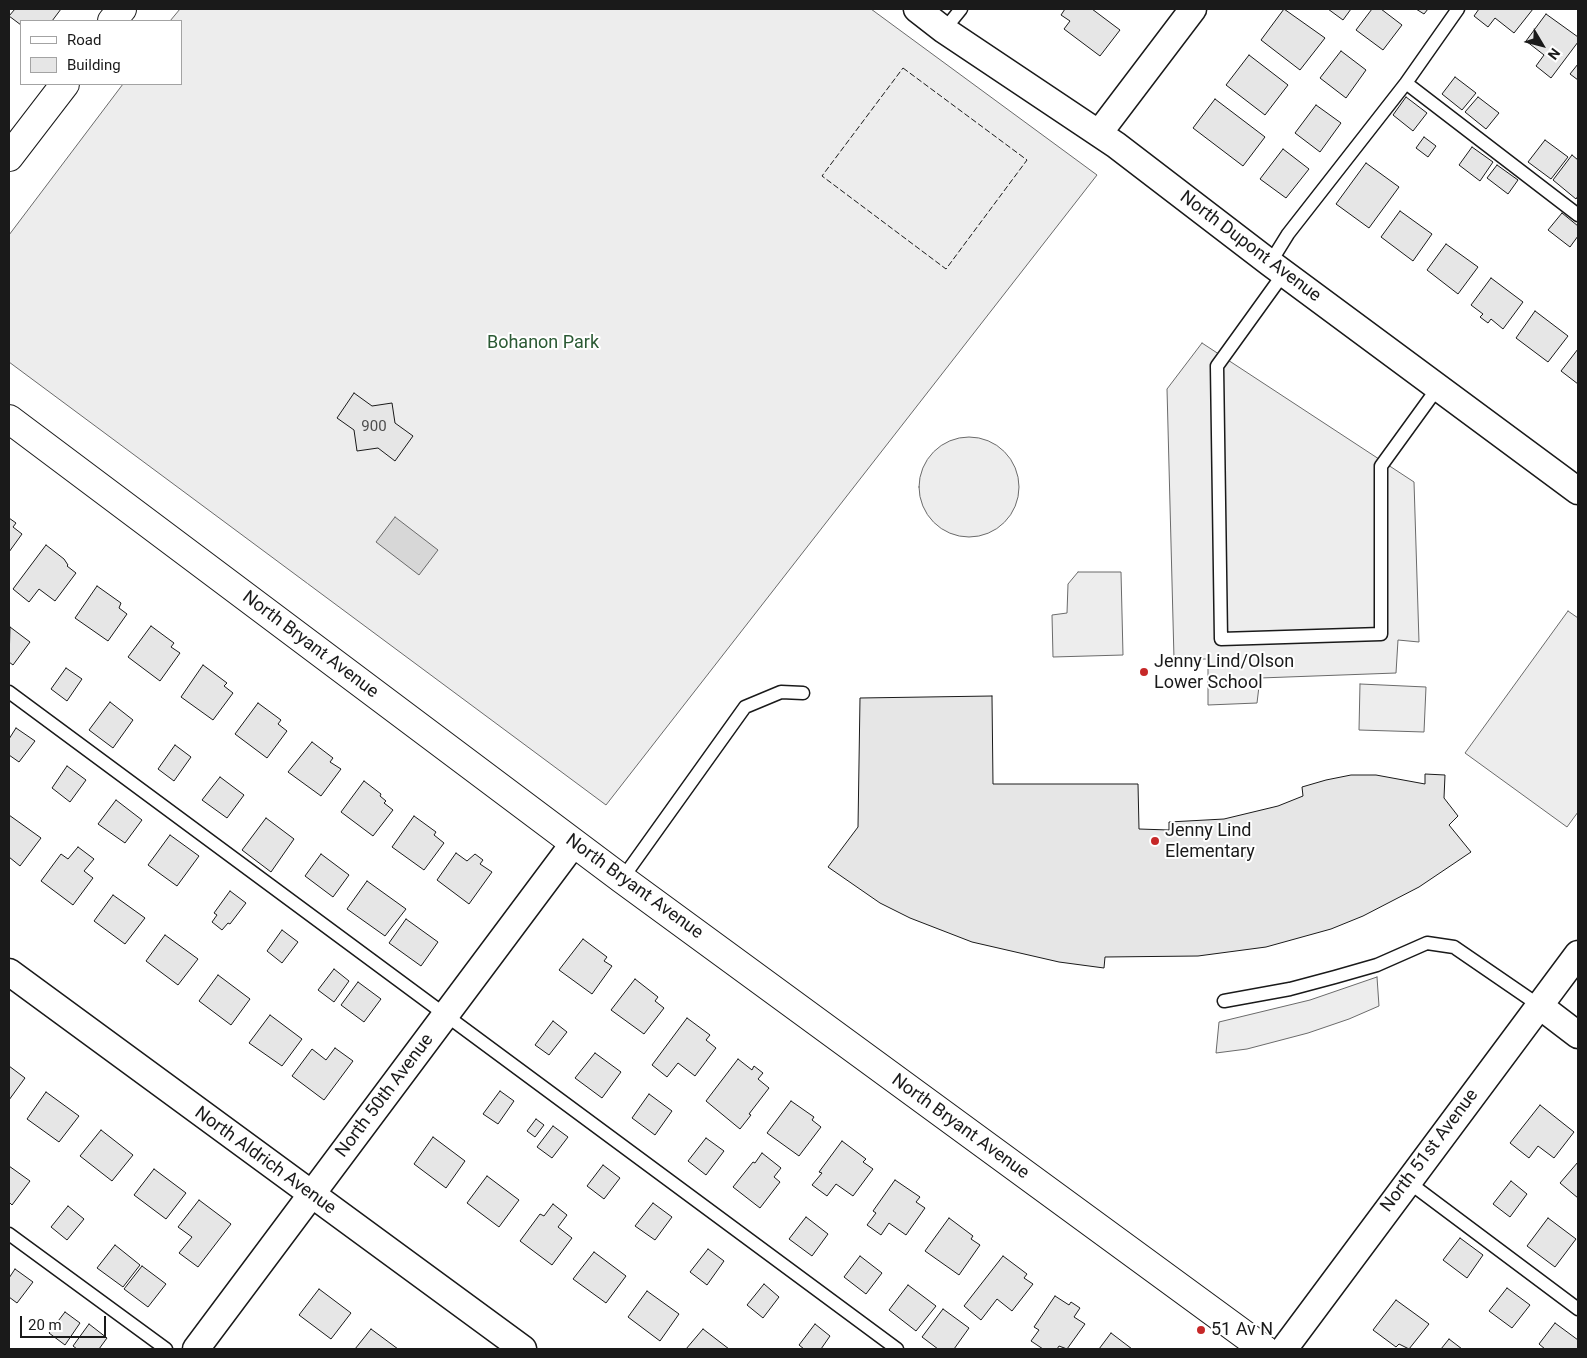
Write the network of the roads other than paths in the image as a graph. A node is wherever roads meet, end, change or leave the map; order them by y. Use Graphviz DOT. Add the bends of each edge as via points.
graph roads {
  1 [pos="122,9"];
  2 [pos="917,9"];
  3 [pos="960,9"];
  4 [pos="1194,9"];
  5 [pos="1458,9"];
  6 [pos="113,20"];
  7 [pos="944,30"];
  8 [pos="1406,84"];
  9 [pos="63,85"];
  10 [pos="1099,133"];
  11 [pos="12,147"];
  12 [pos="1578,215"];
  13 [pos="1277,268"];
  14 [pos="1439,386"];
  15 [pos="9,419"];
  16 [pos="1578,491"];
  17 [pos="9,692"];
  18 [pos="803,693"];
  19 [pos="574,843"];
  20 [pos="622,879"];
  21 [pos="1578,954"];
  22 [pos="9,972"];
  23 [pos="1224,1001"];
  24 [pos="1540,1006"];
  25 [pos="445,1016"];
  26 [pos="1578,1035"];
  27 [pos="1408,1181"];
  28 [pos="311,1195"];
  29 [pos="9,1234"];
  30 [pos="1578,1308"];
  31 [pos="166,1349"];
  32 [pos="196,1349"];
  33 [pos="522,1349"];
  34 [pos="897,1349"];
  35 [pos="1264,1349"];
  36 [pos="1284,1349"];
  1 -- 6 [label="street"];
  2 -- 7 [label="street, North Dupont Avenue"];
  3 -- 7 [label="lane"];
  4 -- 10 [label="street"];
  5 -- 8 [label="lane"];
  7 -- 10 [label="street, North Dupont Avenue"];
  8 -- 12 [label="lane"];
  8 -- 13 [label="lane" via="1288,234"];
  9 -- 11 [label="street"];
  10 -- 13 [label="street, North Dupont Avenue"];
  13 -- 14 [label="street, North Dupont Avenue"];
  13 -- 14 [label="lane" via="1217,366 1221,639 1381,634 1381,466"];
  14 -- 16 [label="street, North Dupont Avenue"];
  15 -- 19 [label="street, North Bryant Avenue"];
  17 -- 25 [label="lane"];
  18 -- 20 [label="lane" via="781,692 745,707"];
  19 -- 20 [label="street, North Bryant Avenue"];
  19 -- 25 [label="street, North 50th Avenue"];
  20 -- 35 [label="street, North Bryant Avenue"];
  21 -- 24 [label="street, North 51st Avenue"];
  22 -- 28 [label="street, North Aldrich Avenue"];
  23 -- 24 [label="lane" via="1290,989 1377,965 1427,943 1454,947"];
  24 -- 26 [label="street"];
  24 -- 27 [label="street, North 51st Avenue"];
  25 -- 28 [label="street, North 50th Avenue"];
  25 -- 34 [label="lane"];
  27 -- 30 [label="lane"];
  27 -- 36 [label="street, North 51st Avenue"];
  28 -- 32 [label="street, North 50th Avenue"];
  28 -- 33 [label="street, North Aldrich Avenue"];
  29 -- 31 [label="lane"];
}
